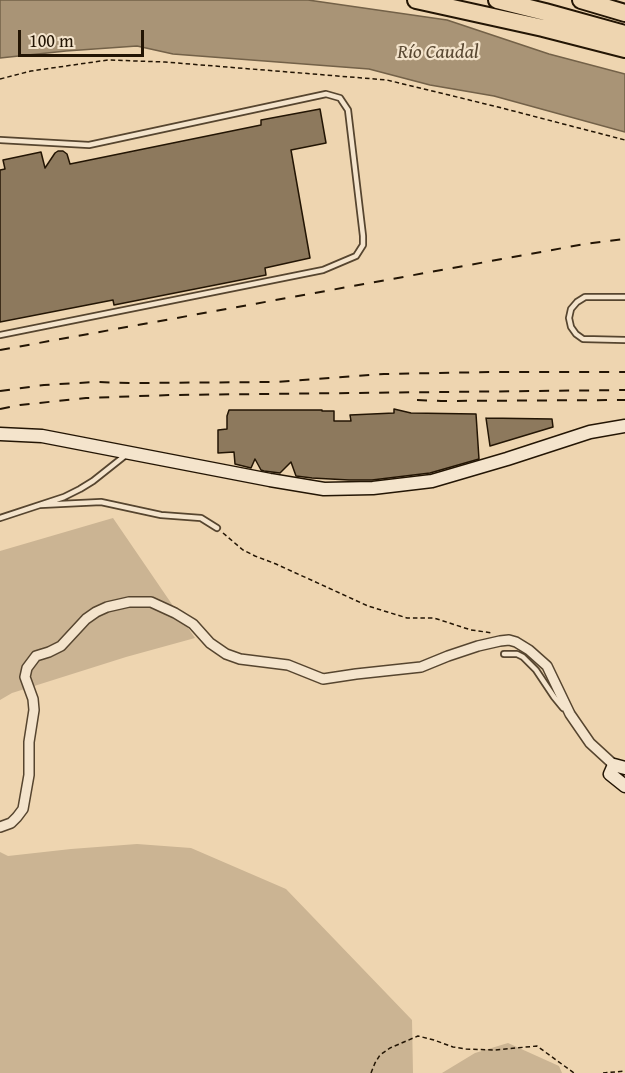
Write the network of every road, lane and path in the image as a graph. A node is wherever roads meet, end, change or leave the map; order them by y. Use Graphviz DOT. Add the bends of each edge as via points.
graph roads {
  1 [pos="416,0"];
  2 [pos="447,0"];
  3 [pos="497,0"];
  4 [pos="535,0"];
  5 [pos="581,0"];
  6 [pos="595,3"];
  7 [pos="625,13"];
  8 [pos="625,27"];
  9 [pos="625,34"];
  10 [pos="625,47"];
  11 [pos="0,79"];
  12 [pos="0,140"];
  13 [pos="625,141"];
  14 [pos="625,297"];
  15 [pos="0,335"];
  16 [pos="625,340"];
  17 [pos="625,426"];
  18 [pos="0,435"];
  19 [pos="129,452"];
  20 [pos="40,505"];
  21 [pos="0,518"];
  22 [pos="217,528"];
  23 [pos="492,633"];
  24 [pos="504,654"];
  25 [pos="568,711"];
  26 [pos="620,767"];
  27 [pos="625,786"];
  28 [pos="0,827"];
  29 [pos="625,1071"];
  30 [pos="371,1073"];
  31 [pos="574,1073"];
  32 [pos="603,1073"];
  1 -- 10 [label="highway"];
  2 -- 10 [label="highway"];
  3 -- 9 [label="highway"];
  4 -- 8 [label="highway"];
  5 -- 6 [label="highway"];
  6 -- 7 [label="highway"];
  11 -- 13 [label="path" via="108,60 387,80"];
  12 -- 15 [label="lane" via="89,145 326,94 340,98 348,110 363,236 356,256 323,270"];
  14 -- 16 [label="lane" via="585,297 571,309 569,318 571,327 583,339"];
  17 -- 19 [label="street" via="590,432 432,482 373,488 324,489"];
  18 -- 19 [label="street" via="42,436"];
  19 -- 20 [label="lane" via="80,489"];
  20 -- 21 [label="lane"];
  20 -- 22 [label="lane" via="101,502 160,515 201,518"];
  22 -- 23 [label="path" via="255,556 368,606 406,618 434,618"];
  24 -- 25 [label="lane" via="523,657"];
  25 -- 26 [label="street" via="590,743"];
  25 -- 28 [label="street" via="547,666 529,650 509,640 478,646 421,667 323,679 288,665 226,654 193,624 152,602 107,606 86,619 61,646 36,656 27,668 25,677 33,699 29,775 23,809 11,823"];
  26 -- 27 [label="street" via="610,774"];
  29 -- 32 [label="path"];
  30 -- 31 [label="path" via="380,1055 418,1036 466,1049 537,1046"];
}
